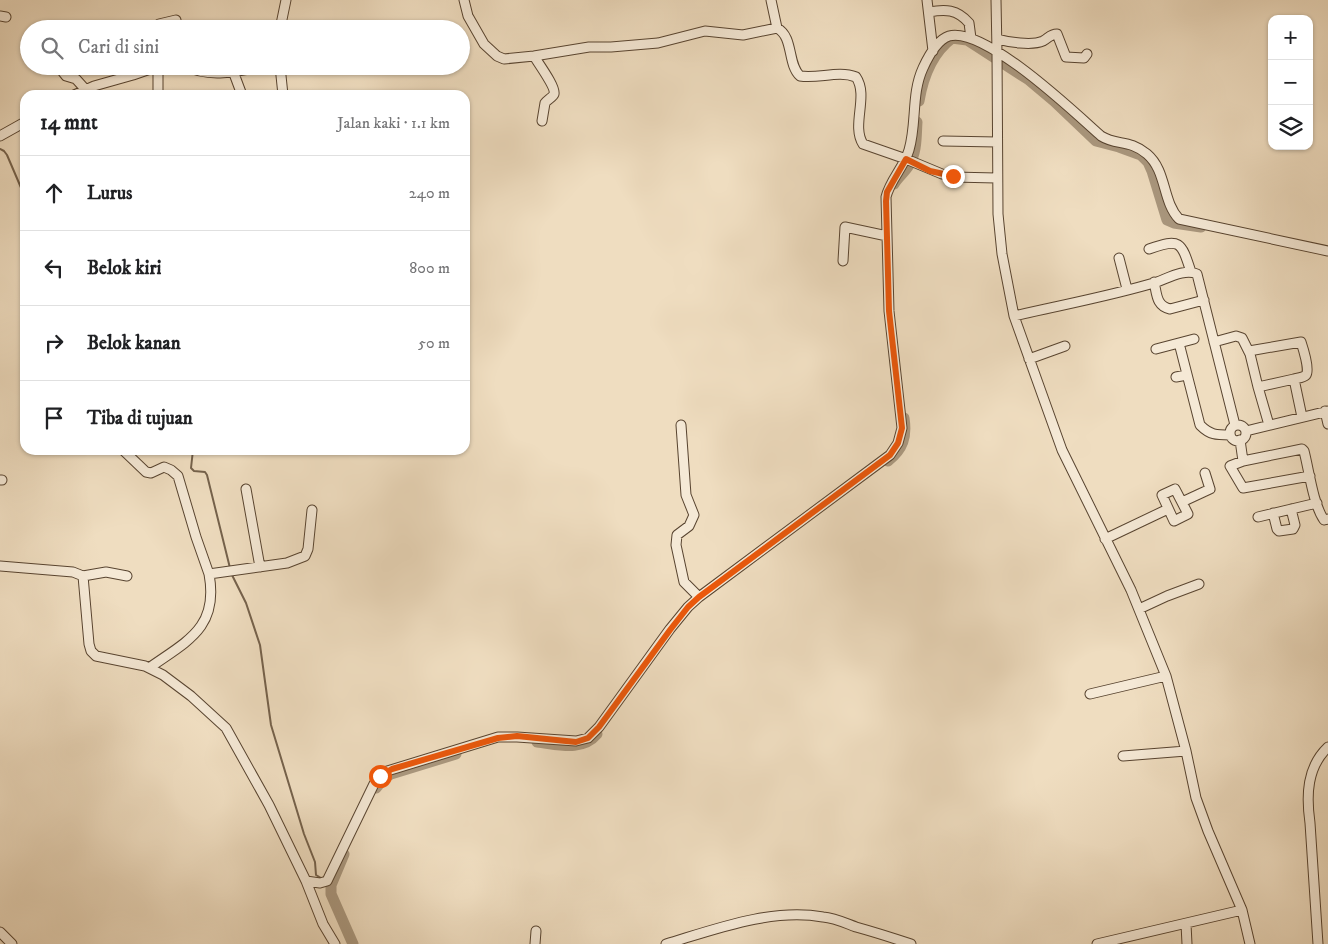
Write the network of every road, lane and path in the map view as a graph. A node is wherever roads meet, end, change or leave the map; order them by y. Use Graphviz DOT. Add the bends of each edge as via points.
graph roads {
  1 [pos="286,0"];
  2 [pos="464,0"];
  3 [pos="771,0"];
  4 [pos="927,0"];
  5 [pos="996,0"];
  6 [pos="929,12"];
  7 [pos="282,20"];
  8 [pos="777,28"];
  9 [pos="971,38"];
  10 [pos="997,39"];
  11 [pos="933,51"];
  12 [pos="1087,54"];
  13 [pos="534,56"];
  14 [pos="998,58"];
  15 [pos="65,75"];
  16 [pos="126,75"];
  17 [pos="158,75"];
  18 [pos="234,75"];
  19 [pos="281,75"];
  20 [pos="85,89"];
  21 [pos="158,90"];
  22 [pos="240,90"];
  23 [pos="282,90"];
  24 [pos="542,120"];
  25 [pos="20,125"];
  26 [pos="0,136"];
  27 [pos="943,141"];
  28 [pos="997,142"];
  29 [pos="910,161"];
  30 [pos="996,178"];
  31 [pos="887,236"];
  32 [pos="1148,249"];
  33 [pos="1328,250"];
  34 [pos="1119,258"];
  35 [pos="843,261"];
  36 [pos="1191,272"];
  37 [pos="1154,282"];
  38 [pos="1126,289"];
  39 [pos="1204,300"];
  40 [pos="1014,316"];
  41 [pos="1194,339"];
  42 [pos="1214,342"];
  43 [pos="1179,343"];
  44 [pos="1065,346"];
  45 [pos="1156,349"];
  46 [pos="1249,351"];
  47 [pos="1029,359"];
  48 [pos="1187,375"];
  49 [pos="1176,378"];
  50 [pos="1294,379"];
  51 [pos="1258,387"];
  52 [pos="1326,411"];
  53 [pos="1302,417"];
  54 [pos="1328,424"];
  55 [pos="1235,425"];
  56 [pos="1269,425"];
  57 [pos="680,426"];
  58 [pos="1246,431"];
  59 [pos="1230,434"];
  60 [pos="1240,440"];
  61 [pos="128,455"];
  62 [pos="1243,460"];
  63 [pos="1205,473"];
  64 [pos="1310,476"];
  65 [pos="246,489"];
  66 [pos="1182,502"];
  67 [pos="1317,503"];
  68 [pos="1168,508"];
  69 [pos="1292,509"];
  70 [pos="312,510"];
  71 [pos="1273,513"];
  72 [pos="1258,516"];
  73 [pos="1328,520"];
  74 [pos="1105,539"];
  75 [pos="0,566"];
  76 [pos="260,567"];
  77 [pos="209,574"];
  78 [pos="83,576"];
  79 [pos="127,576"];
  80 [pos="1199,584"];
  81 [pos="699,597"];
  82 [pos="1139,609"];
  83 [pos="148,668"];
  84 [pos="1166,676"];
  85 [pos="1090,694"];
  86 [pos="1328,747"];
  87 [pos="1186,751"];
  88 [pos="1123,756"];
  89 [pos="306,880"];
  90 [pos="1242,910"];
  91 [pos="1186,924"];
  92 [pos="536,931"];
  93 [pos="0,932"];
  94 [pos="1328,942"];
  95 [pos="12,944"];
  96 [pos="335,944"];
  97 [pos="535,944"];
  98 [pos="666,944"];
  99 [pos="911,944"];
  100 [pos="1097,944"];
  101 [pos="1187,944"];
  102 [pos="1250,944"];
  103 [pos="1314,944"];
  104 [pos="1318,944"];
  1 -- 7 [label="street"];
  2 -- 13 [label="street" via="468,16 484,44 497,56 504,59"];
  3 -- 8 [label="street"];
  4 -- 6 [label="street"];
  5 -- 10 [label="street"];
  6 -- 9 [label="street" via="944,9 957,12 969,23"];
  6 -- 11 [label="street"];
  8 -- 13 [label="street" via="743,35 705,31 658,43 589,47"];
  8 -- 29 [label="street" via="783,33 793,67 800,76 842,74 856,77 859,81 858,131 861,142"];
  9 -- 11 [label="street" via="959,35 946,38"];
  9 -- 14 [label="street"];
  10 -- 12 [label="street" via="1033,42 1057,34 1066,57 1084,58"];
  10 -- 14 [label="street"];
  11 -- 29 [label="street" via="917,85"];
  13 -- 24 [label="street" via="554,92 545,103"];
  14 -- 28 [label="street"];
  14 -- 33 [label="street" via="1036,79 1101,136 1134,145 1148,155 1159,169 1172,210 1180,219"];
  15 -- 20 [label="street" via="76,79"];
  16 -- 20 [label="street"];
  17 -- 21 [label="street"];
  18 -- 22 [label="street"];
  19 -- 23 [label="street"];
  25 -- 26 [label="street"];
  27 -- 28 [label="street"];
  28 -- 30 [label="street"];
  29 -- 30 [label="street" via="930,171 953,176"];
  29 -- 31 [label="street" via="887,192"];
  30 -- 40 [label="street" via="1000,236"];
  31 -- 35 [label="street" via="845,227"];
  31 -- 81 [label="street" via="889,311 902,428 898,443 890,455"];
  32 -- 36 [label="street" via="1171,242 1177,244 1184,252"];
  34 -- 38 [label="street"];
  36 -- 37 [label="street"];
  36 -- 39 [label="street" via="1197,274"];
  37 -- 38 [label="street"];
  37 -- 39 [label="street" via="1160,303 1165,308"];
  38 -- 40 [label="street"];
  39 -- 42 [label="street"];
  40 -- 47 [label="street"];
  41 -- 43 [label="street"];
  42 -- 46 [label="street" via="1240,337"];
  42 -- 55 [label="street"];
  43 -- 45 [label="street"];
  43 -- 48 [label="street"];
  44 -- 47 [label="street"];
  46 -- 50 [label="street" via="1301,342 1307,373"];
  46 -- 51 [label="street"];
  47 -- 74 [label="street" via="1062,450"];
  48 -- 49 [label="street"];
  48 -- 59 [label="street" via="1200,425 1214,435"];
  50 -- 51 [label="street"];
  50 -- 53 [label="street"];
  51 -- 56 [label="street"];
  52 -- 53 [label="street"];
  52 -- 54 [label="street"];
  53 -- 56 [label="street"];
  55 -- 58 [label="street"];
  55 -- 59 [label="street"];
  56 -- 58 [label="street"];
  57 -- 81 [label="street" via="686,495 694,515 689,526 677,534 676,545 684,582"];
  58 -- 60 [label="street"];
  59 -- 60 [label="street" via="1234,440"];
  60 -- 62 [label="street"];
  61 -- 77 [label="street" via="146,472 164,467 178,476"];
  62 -- 64 [label="street" via="1302,449"];
  62 -- 64 [label="street" via="1230,467 1243,488"];
  63 -- 66 [label="street" via="1210,489"];
  64 -- 67 [label="street"];
  65 -- 76 [label="street"];
  66 -- 68 [label="street" via="1176,489 1162,496"];
  66 -- 68 [label="street" via="1188,514 1174,521"];
  67 -- 69 [label="street"];
  67 -- 73 [label="street" via="1322,517"];
  68 -- 74 [label="street"];
  69 -- 71 [label="street"];
  69 -- 71 [label="street" via="1293,529 1279,531"];
  70 -- 76 [label="street" via="305,556 287,563"];
  71 -- 72 [label="street"];
  74 -- 82 [label="street"];
  75 -- 78 [label="street" via="72,572"];
  76 -- 77 [label="street"];
  77 -- 83 [label="street" via="211,606 206,620 186,642"];
  78 -- 79 [label="street" via="106,572"];
  78 -- 83 [label="street" via="91,651 98,657"];
  80 -- 82 [label="street"];
  81 -- 89 [label="street" via="588,738 576,742 517,736 498,738 384,772 374,784 328,880 323,883"];
  82 -- 84 [label="street"];
  83 -- 89 [label="street" via="191,696 226,728 269,804"];
  84 -- 85 [label="street"];
  84 -- 87 [label="street"];
  86 -- 104 [label="street" via="1314,764 1308,795"];
  87 -- 88 [label="street"];
  87 -- 90 [label="street" via="1200,812"];
  89 -- 96 [label="street" via="323,924"];
  90 -- 91 [label="street"];
  90 -- 102 [label="street"];
  91 -- 100 [label="street"];
  91 -- 101 [label="street"];
  92 -- 97 [label="street"];
  93 -- 95 [label="street"];
  94 -- 104 [label="street"];
  98 -- 99 [label="street" via="722,927 791,915 831,918"];
  103 -- 104 [label="street"];
}
